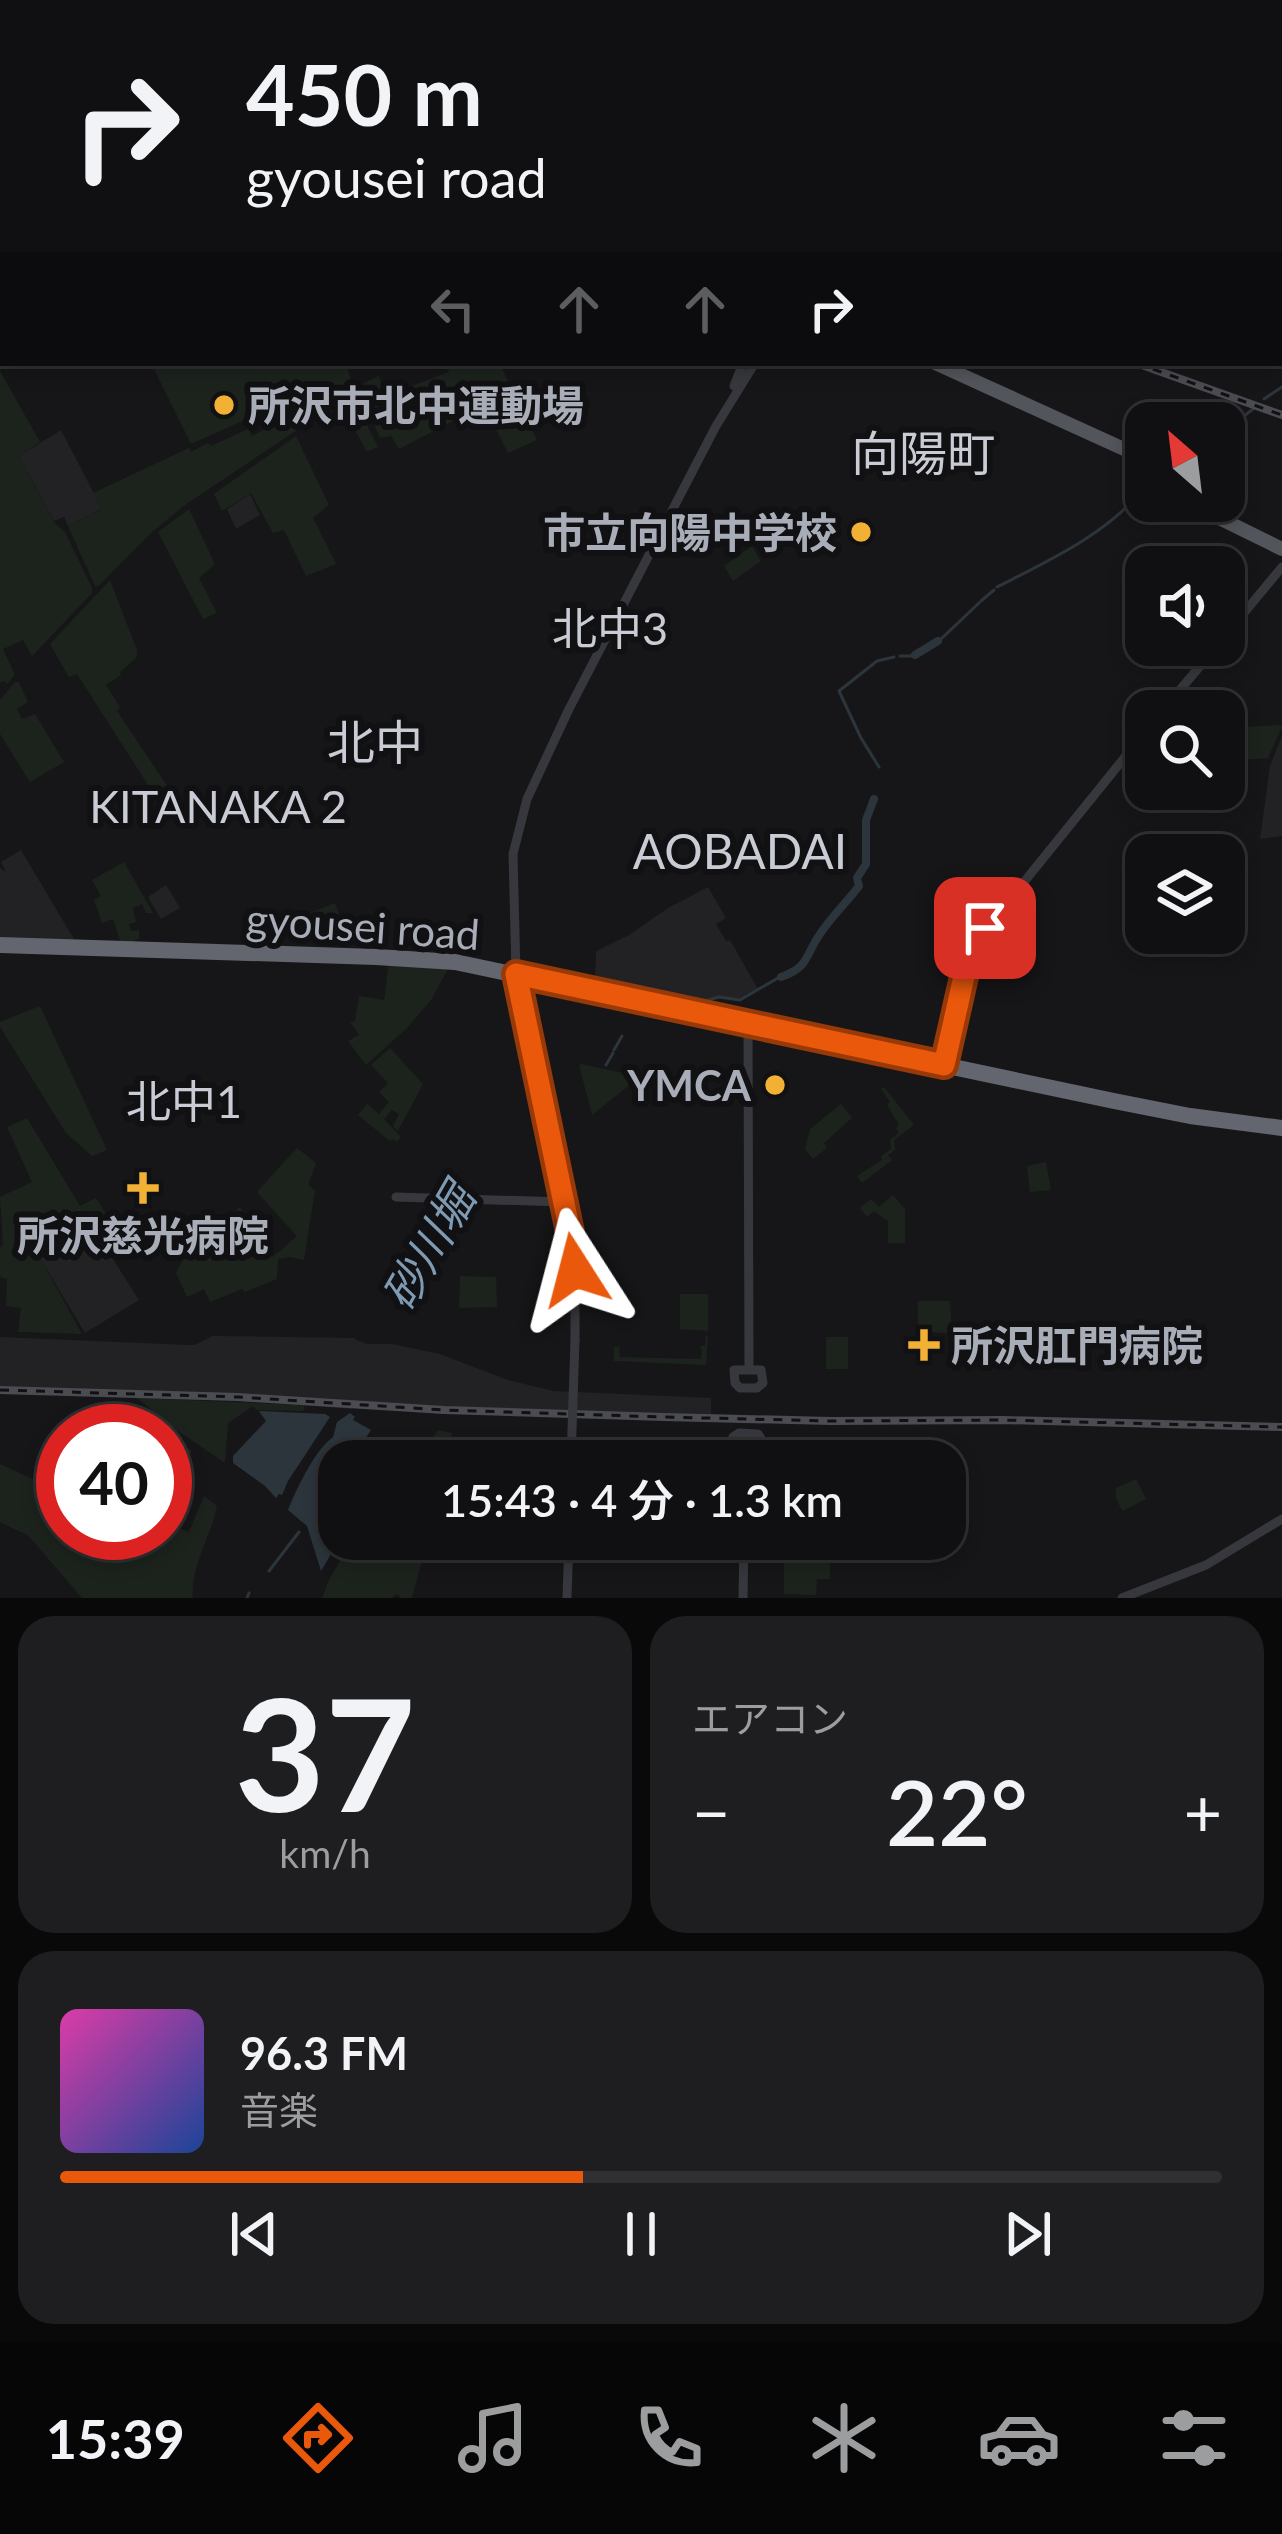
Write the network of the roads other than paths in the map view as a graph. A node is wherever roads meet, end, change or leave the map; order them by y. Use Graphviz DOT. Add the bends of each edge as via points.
graph roads {
  1 [pos="742,366"];
  2 [pos="753,366"];
  3 [pos="942,366"];
  4 [pos="716,426"];
  5 [pos="1125,449"];
  6 [pos="1227,522"];
  7 [pos="1282,549"];
  8 [pos="1282,567"];
  9 [pos="1245,612"];
  10 [pos="1200,666"];
  11 [pos="1180,690"];
  12 [pos="1125,757"];
  13 [pos="0,945"];
  14 [pos="516,974"];
  15 [pos="748,1024"];
  16 [pos="944,1065"];
  17 [pos="1282,1128"];
  18 [pos="396,1197"];
  19 [pos="564,1202"];
  20 [pos="755,1370"];
  21 [pos="573,1440"];
  22 [pos="1282,1519"];
  23 [pos="568,1560"];
  24 [pos="743,1560"];
  25 [pos="567,1598"];
  26 [pos="742,1598"];
  27 [pos="1123,1598"];
  1 -- 4 [label="street"];
  2 -- 4 [label="street"];
  3 -- 5 [label="main road"];
  4 -- 14 [label="street" via="527,799 513,854"];
  6 -- 7 [label="main road"];
  8 -- 9 [label="street"];
  10 -- 11 [label="street"];
  12 -- 16 [label="street" via="978,939"];
  13 -- 14 [label="highway, gyousei road" via="431,959"];
  14 -- 15 [label="highway, gyousei road"];
  14 -- 19 [label="street"];
  15 -- 16 [label="highway, gyousei road"];
  15 -- 20 [label="street"];
  16 -- 17 [label="highway, gyousei road"];
  18 -- 19 [label="street"];
  19 -- 21 [label="street, bridge" via="575,1270"];
  20 -- 20 [label="street" via="734,1370 736,1386 763,1383"];
  22 -- 27 [label="street" via="1206,1565"];
  23 -- 25 [label="street"];
  24 -- 26 [label="street"];
}
